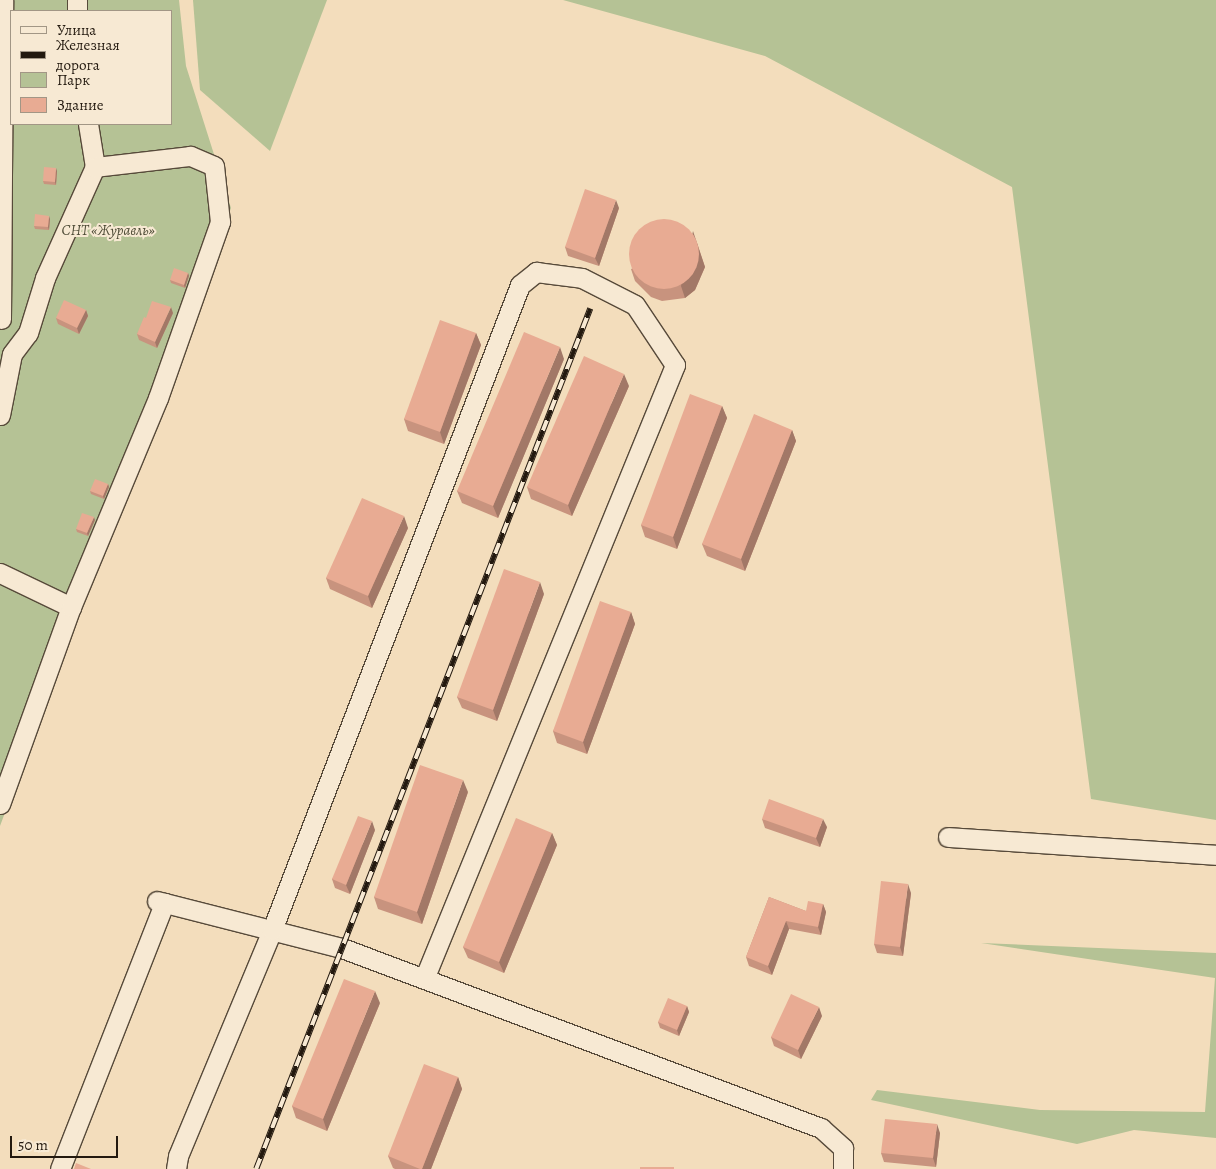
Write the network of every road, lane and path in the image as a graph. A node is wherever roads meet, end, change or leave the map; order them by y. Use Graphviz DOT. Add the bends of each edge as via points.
graph roads {
  1 [pos="3,0"];
  2 [pos="88,125"];
  3 [pos="95,167"];
  4 [pos="1,319"];
  5 [pos="3,380"];
  6 [pos="0,415"];
  7 [pos="0,573"];
  8 [pos="71,607"];
  9 [pos="0,804"];
  10 [pos="948,837"];
  11 [pos="1216,855"];
  12 [pos="272,930"];
  13 [pos="424,979"];
  14 [pos="60,1169"];
  15 [pos="176,1169"];
  16 [pos="843,1169"];
  1 -- 4 [label="street"];
  2 -- 3 [label="street"];
  3 -- 5 [label="street" via="46,278 28,333 12,354"];
  3 -- 8 [label="street" via="190,156 214,166 220,222 158,398"];
  5 -- 6 [label="street"];
  7 -- 8 [label="street"];
  8 -- 9 [label="street"];
  10 -- 11 [label="street"];
  12 -- 13 [label="street" via="342,948"];
  12 -- 13 [label="street" via="520,285 536,272 582,278 635,304 675,365"];
  12 -- 14 [label="street" via="160,902"];
  12 -- 15 [label="street" via="178,1156"];
  13 -- 16 [label="street" via="821,1128 843,1148"];
}
